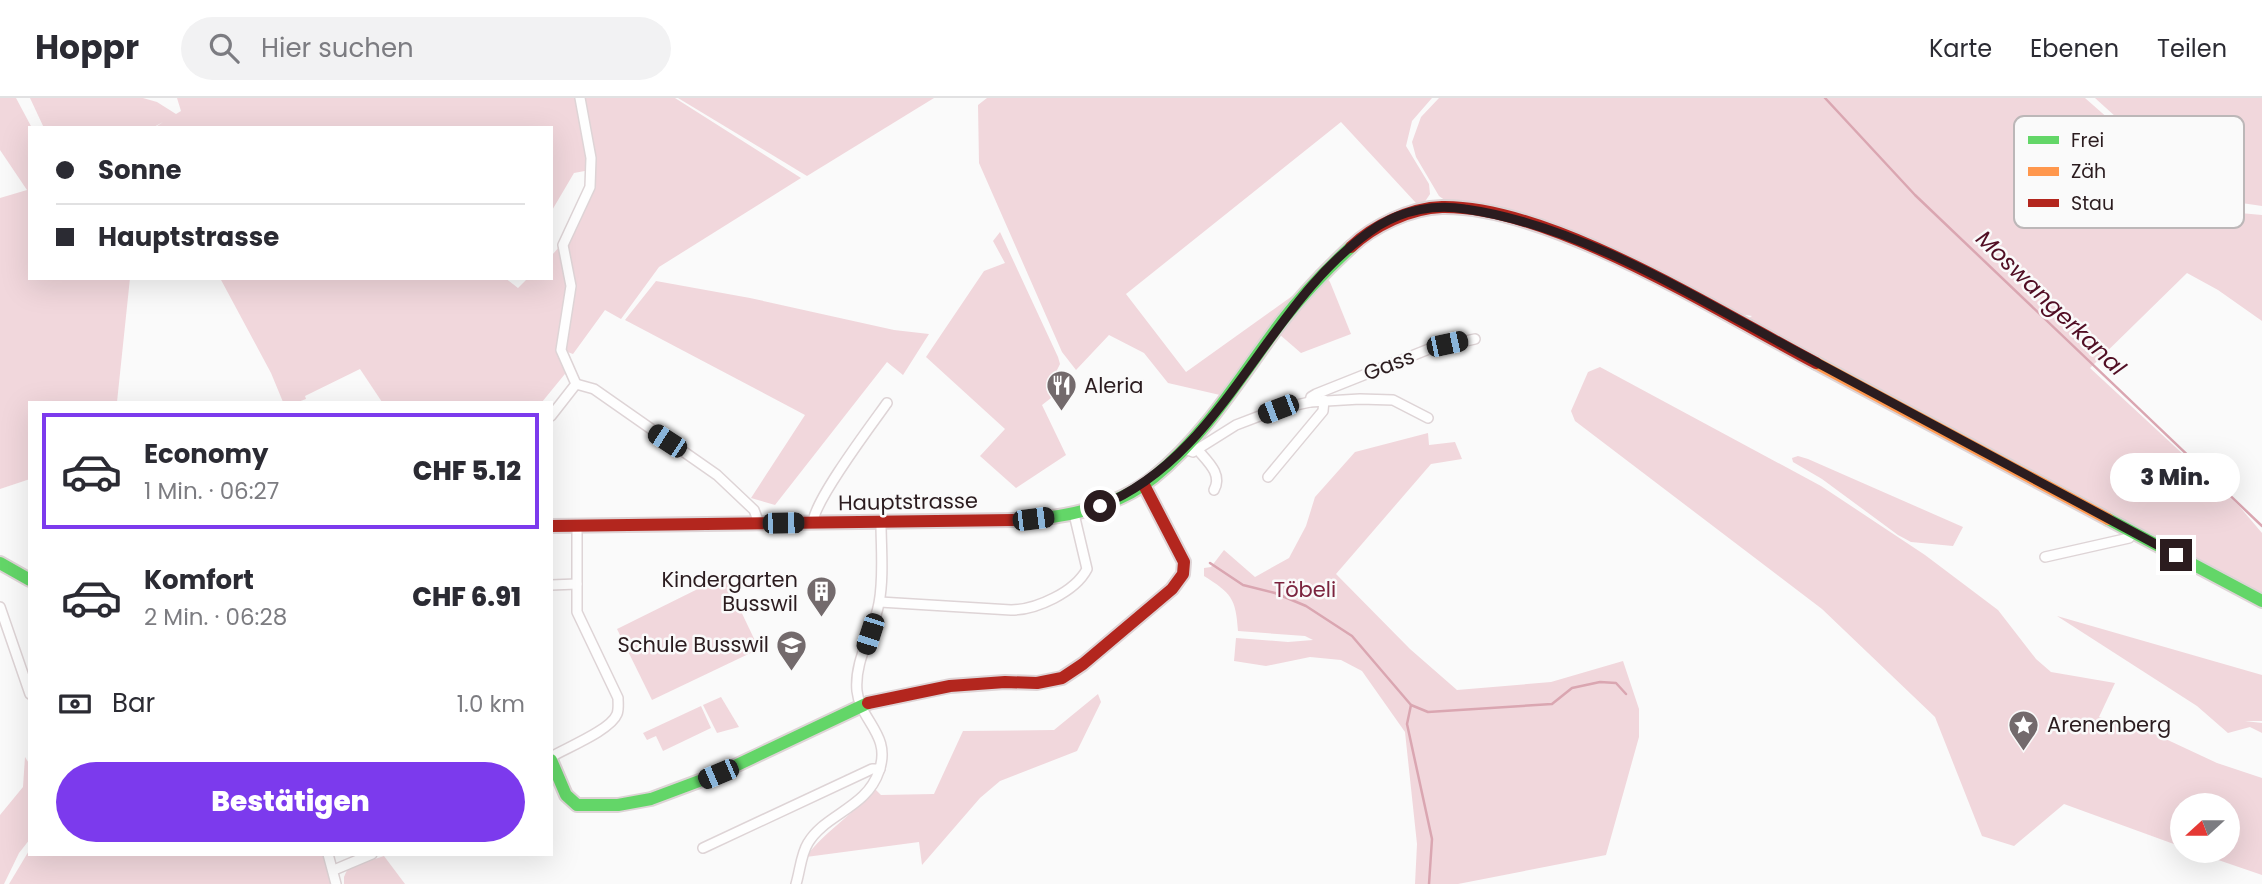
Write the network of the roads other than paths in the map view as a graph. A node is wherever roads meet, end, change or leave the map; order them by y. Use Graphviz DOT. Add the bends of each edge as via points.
graph roads {
  1 [pos="580,98"];
  2 [pos="1475,339"];
  3 [pos="576,384"];
  4 [pos="1324,400"];
  5 [pos="887,402"];
  6 [pos="1310,402"];
  7 [pos="553,413"];
  8 [pos="1428,418"];
  9 [pos="1191,449"];
  10 [pos="1268,477"];
  11 [pos="1144,485"];
  12 [pos="1214,490"];
  13 [pos="1074,514"];
  14 [pos="881,522"];
  15 [pos="759,523"];
  16 [pos="813,523"];
  17 [pos="553,526"];
  18 [pos="577,526"];
  19 [pos="2134,532"];
  20 [pos="2045,557"];
  21 [pos="0,563"];
  22 [pos="28,579"];
  23 [pos="577,584"];
  24 [pos="553,585"];
  25 [pos="2262,601"];
  26 [pos="880,602"];
  27 [pos="0,607"];
  28 [pos="28,688"];
  29 [pos="862,704"];
  30 [pos="553,757"];
  31 [pos="553,763"];
  32 [pos="880,769"];
  33 [pos="704,848"];
  34 [pos="329,856"];
  35 [pos="367,856"];
  36 [pos="334,870"];
  37 [pos="336,884"];
  38 [pos="796,884"];
  1 -- 3 [label="street" via="591,158 590,187 563,245 571,286 561,350"];
  2 -- 6 [label="street, Gass" via="1411,356 1316,394"];
  3 -- 7 [label="street"];
  3 -- 15 [label="street" via="610,399 717,475 754,510"];
  4 -- 6 [label="street"];
  4 -- 8 [label="street" via="1393,400"];
  4 -- 10 [label="street" via="1322,411"];
  5 -- 16 [label="street" via="825,495"];
  6 -- 9 [label="street" via="1278,409"];
  9 -- 11 [label="street, Hauptstrasse"];
  9 -- 12 [label="street" via="1215,472"];
  9 -- 19 [label="street, Hauptstrasse" via="1292,308 1342,255 1398,216 1453,207 1538,227 1643,271"];
  11 -- 13 [label="street, Hauptstrasse"];
  11 -- 29 [label="street" via="1184,562 1183,574 1074,671 1051,682 950,687"];
  13 -- 14 [label="street, Hauptstrasse"];
  13 -- 26 [label="street" via="1087,569 1040,606 1011,610"];
  14 -- 16 [label="street, Hauptstrasse"];
  14 -- 26 [label="street"];
  15 -- 16 [label="street, Hauptstrasse"];
  15 -- 18 [label="street, Hauptstrasse"];
  17 -- 18 [label="street, Hauptstrasse"];
  18 -- 23 [label="street"];
  19 -- 20 [label="street" via="2129,538"];
  19 -- 25 [label="street, Hauptstrasse"];
  21 -- 22 [label="street"];
  23 -- 24 [label="street"];
  23 -- 30 [label="street" via="579,617 618,698 617,714 606,726"];
  26 -- 29 [label="street" via="860,662 857,689"];
  27 -- 28 [label="street"];
  29 -- 31 [label="street" via="694,784 651,799 584,806 566,795"];
  29 -- 32 [label="street" via="883,751"];
  32 -- 33 [label="street"];
  32 -- 38 [label="street" via="863,796 808,843"];
  34 -- 36 [label="street"];
  35 -- 36 [label="street"];
  36 -- 37 [label="street"];
}
